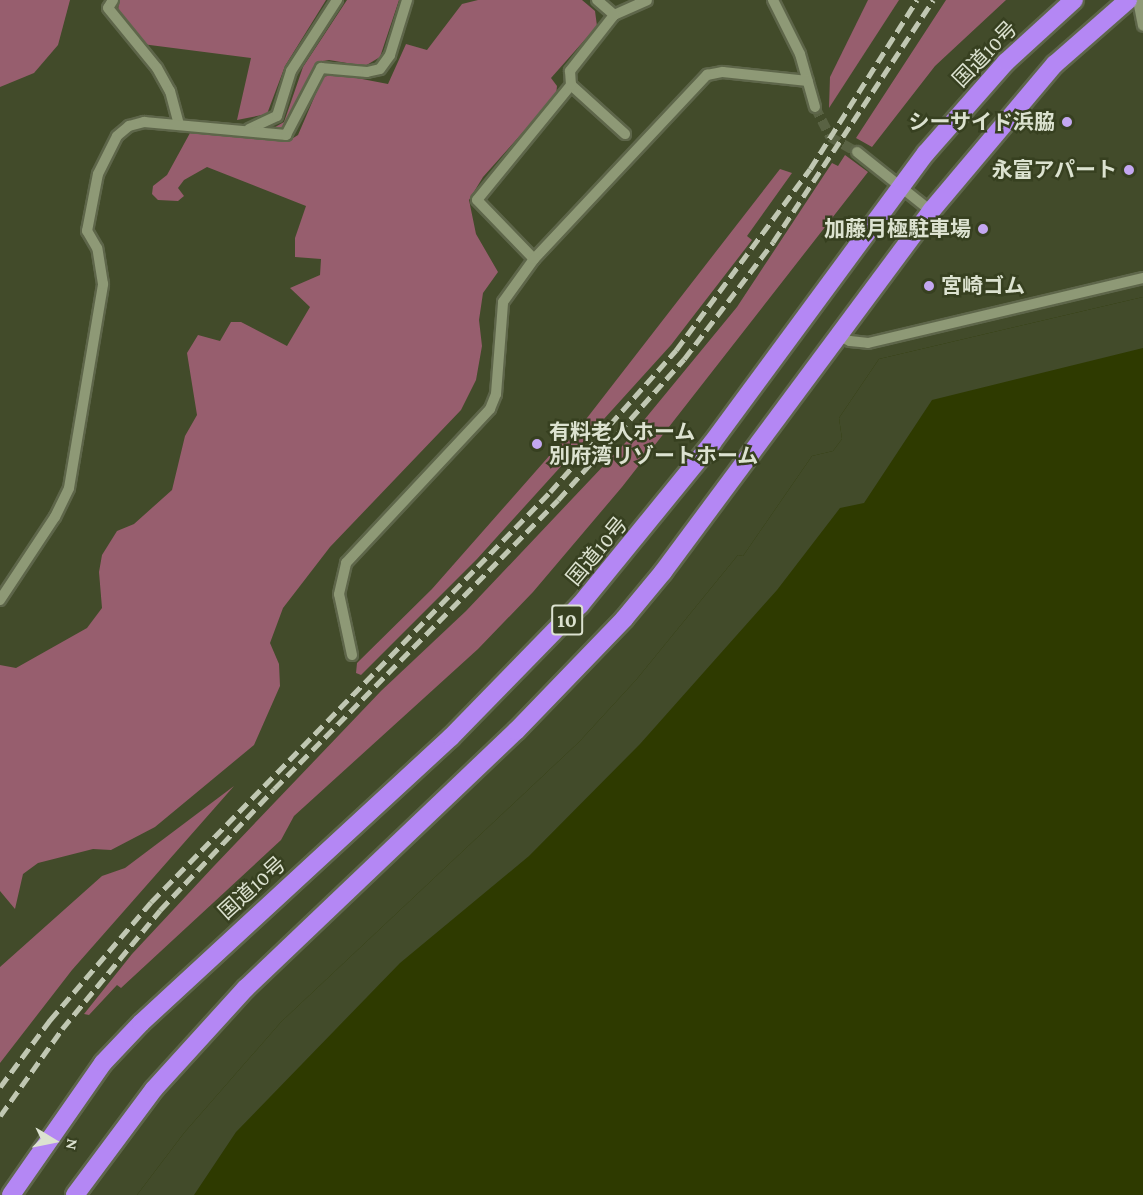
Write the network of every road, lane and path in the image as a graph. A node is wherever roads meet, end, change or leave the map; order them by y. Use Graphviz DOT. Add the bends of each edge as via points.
graph roads {
  1 [pos="113,0"];
  2 [pos="337,0"];
  3 [pos="407,0"];
  4 [pos="597,0"];
  5 [pos="647,0"];
  6 [pos="773,0"];
  7 [pos="1074,0"];
  8 [pos="1128,0"];
  9 [pos="1138,0"];
  10 [pos="614,15"];
  11 [pos="1143,26"];
  12 [pos="808,81"];
  13 [pos="571,85"];
  14 [pos="815,107"];
  15 [pos="179,124"];
  16 [pos="246,130"];
  17 [pos="625,134"];
  18 [pos="856,152"];
  19 [pos="901,186"];
  20 [pos="930,211"];
  21 [pos="534,259"];
  22 [pos="1143,278"];
  23 [pos="837,335"];
  24 [pos="0,600"];
  25 [pos="352,655"];
  26 [pos="12,1195"];
  27 [pos="75,1195"];
  1 -- 15 [label="street" via="108,8 157,68 170,91"];
  2 -- 16 [label="street" via="291,71 277,116"];
  3 -- 16 [label="street" via="390,55 380,69 367,72 321,68 291,131 279,136"];
  4 -- 10 [label="street"];
  5 -- 10 [label="street"];
  6 -- 12 [label="street" via="800,54"];
  7 -- 19 [label="highway, 国道10号 / 10" via="1006,63"];
  8 -- 20 [label="highway, 10" via="1055,64"];
  9 -- 11 [label="street"];
  10 -- 13 [label="street" via="570,71"];
  12 -- 14 [label="street"];
  12 -- 21 [label="street" via="723,72 707,75"];
  13 -- 17 [label="street"];
  13 -- 21 [label="street" via="477,200"];
  15 -- 16 [label="street"];
  15 -- 24 [label="street" via="144,122 129,126 117,136 98,174 87,231 97,248 103,284 69,488 55,517"];
  18 -- 19 [label="street"];
  19 -- 20 [label="street"];
  19 -- 26 [label="highway, 国道10号 / 10" via="712,443 611,570 497,693 141,1023 103,1063"];
  20 -- 23 [label="highway, 10"];
  21 -- 25 [label="street" via="503,302 497,384 490,410 346,563 339,594"];
  22 -- 23 [label="street" via="868,343"];
  23 -- 27 [label="highway, 10" via="670,564 624,619 516,731 246,988 154,1089"];
}
